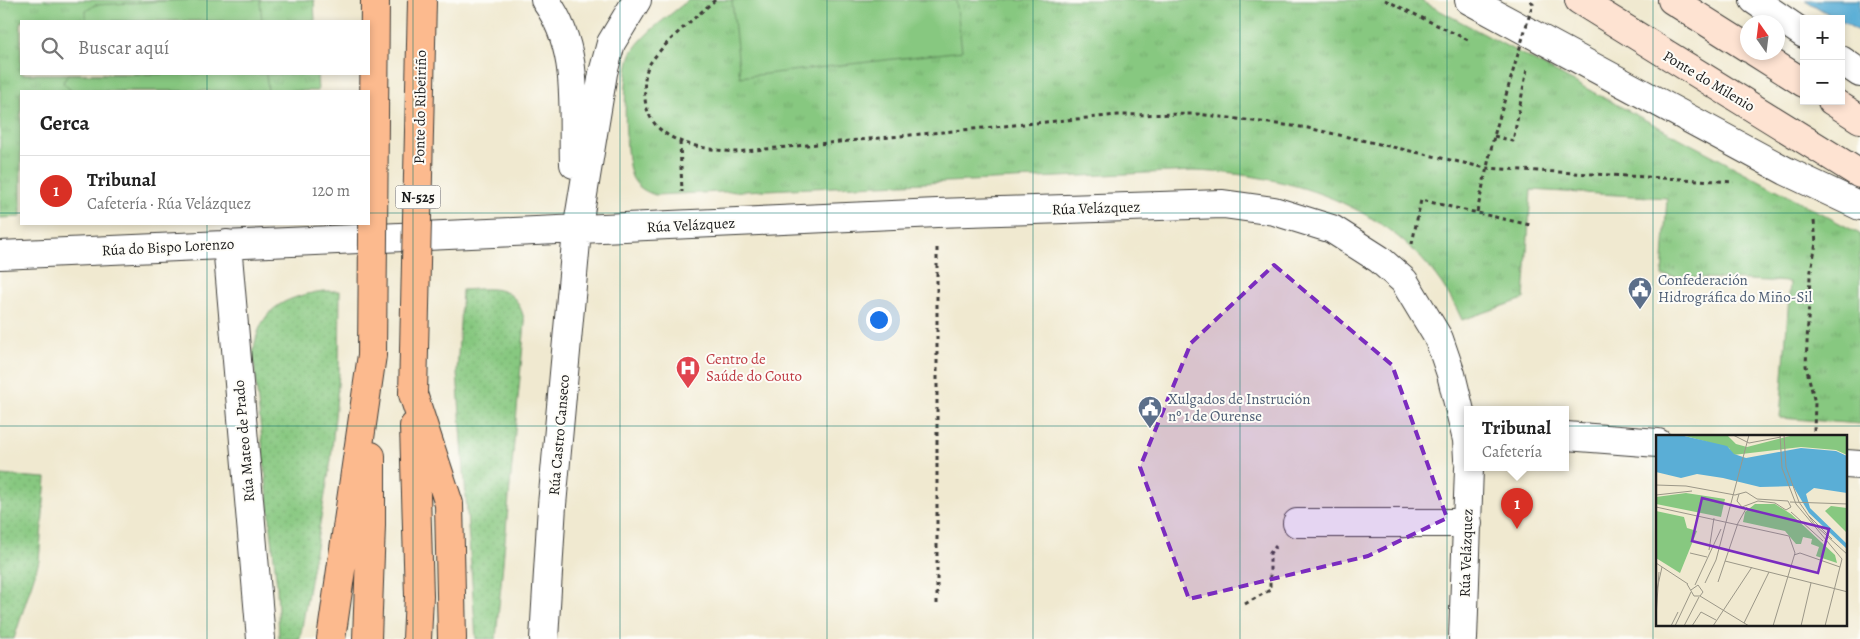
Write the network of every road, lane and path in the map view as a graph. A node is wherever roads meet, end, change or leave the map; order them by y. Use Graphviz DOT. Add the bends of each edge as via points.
graph roads {
  1 [pos="375,0"];
  2 [pos="422,0"];
  3 [pos="545,0"];
  4 [pos="637,0"];
  5 [pos="715,0"];
  6 [pos="1385,0"];
  7 [pos="1469,0"];
  8 [pos="1528,0"];
  9 [pos="1579,0"];
  10 [pos="1672,0"];
  11 [pos="1754,0"];
  12 [pos="1800,31"];
  13 [pos="1474,42"];
  14 [pos="1740,43"];
  15 [pos="1510,59"];
  16 [pos="1768,60"];
  17 [pos="1845,63"];
  18 [pos="1527,68"];
  19 [pos="1536,72"];
  20 [pos="1860,73"];
  21 [pos="1800,80"];
  22 [pos="1838,105"];
  23 [pos="1860,119"];
  24 [pos="1494,136"];
  25 [pos="680,142"];
  26 [pos="1850,167"];
  27 [pos="1486,168"];
  28 [pos="1739,182"];
  29 [pos="1860,206"];
  30 [pos="1477,212"];
  31 [pos="937,213"];
  32 [pos="1814,215"];
  33 [pos="683,225"];
  34 [pos="1530,225"];
  35 [pos="576,230"];
  36 [pos="227,244"];
  37 [pos="1412,245"];
  38 [pos="0,255"];
  39 [pos="372,355"];
  40 [pos="413,394"];
  41 [pos="1464,427"];
  42 [pos="1814,431"];
  43 [pos="1569,436"];
  44 [pos="1656,443"];
  45 [pos="1470,471"];
  46 [pos="1468,523"];
  47 [pos="1297,524"];
  48 [pos="937,604"];
  49 [pos="1246,604"];
  50 [pos="261,639"];
  51 [pos="331,639"];
  52 [pos="367,639"];
  53 [pos="417,639"];
  54 [pos="452,639"];
  55 [pos="544,639"];
  56 [pos="1463,639"];
  1 -- 39 [label="highway, N-525, bridge"];
  2 -- 40 [label="highway, Ponte do Ribeiriño / N-525, bridge"];
  3 -- 35 [label="street, Rúa Castro Canseco" via="557,16 570,53 575,101"];
  4 -- 35 [label="street, Rúa Castro Canseco" via="610,43"];
  5 -- 25 [label="path" via="649,66 644,89 646,112 659,128"];
  6 -- 13 [label="path"];
  7 -- 29 [label="street" via="1786,171"];
  8 -- 24 [label="path, bridge" via="1533,3"];
  9 -- 26 [label="street, Ponte do Milenio"];
  10 -- 14 [label="street"];
  11 -- 12 [label="street"];
  15 -- 18 [label="path"];
  16 -- 21 [label="street"];
  17 -- 20 [label="street"];
  18 -- 19 [label="path"];
  18 -- 24 [label="path" via="1513,141"];
  22 -- 23 [label="street"];
  24 -- 27 [label="path, bridge"];
  25 -- 27 [label="path" via="735,152 1118,115 1197,114 1308,128"];
  25 -- 33 [label="path"];
  27 -- 28 [label="path"];
  27 -- 30 [label="path, bridge"];
  30 -- 34 [label="path"];
  30 -- 37 [label="path" via="1421,200"];
  31 -- 33 [label="street, Rúa Velázquez"];
  31 -- 41 [label="street, Rúa Velázquez" via="1223,204 1274,210 1332,229 1379,259 1404,281 1439,339 1452,374"];
  31 -- 48 [label="path"];
  32 -- 42 [label="path" via="1816,243 1810,276 1806,366 1815,403"];
  33 -- 35 [label="street, Rúa Velázquez"];
  35 -- 36 [label="street, Rúa do Bispo Lorenzo"];
  35 -- 55 [label="street, Rúa Castro Canseco"];
  36 -- 38 [label="street, Rúa do Bispo Lorenzo"];
  36 -- 50 [label="street, Rúa Mateo de Prado"];
  39 -- 51 [label="highway, N-525"];
  39 -- 52 [label="highway, N-525"];
  40 -- 53 [label="highway, N-525" via="419,596"];
  40 -- 54 [label="highway, N-525" via="448,504"];
  43 -- 44 [label="street"];
  45 -- 46 [label="street, Rúa Velázquez"];
  46 -- 47 [label="street"];
  46 -- 56 [label="street, Rúa Velázquez"];
  47 -- 49 [label="path" via="1270,553 1270,590"];
}
